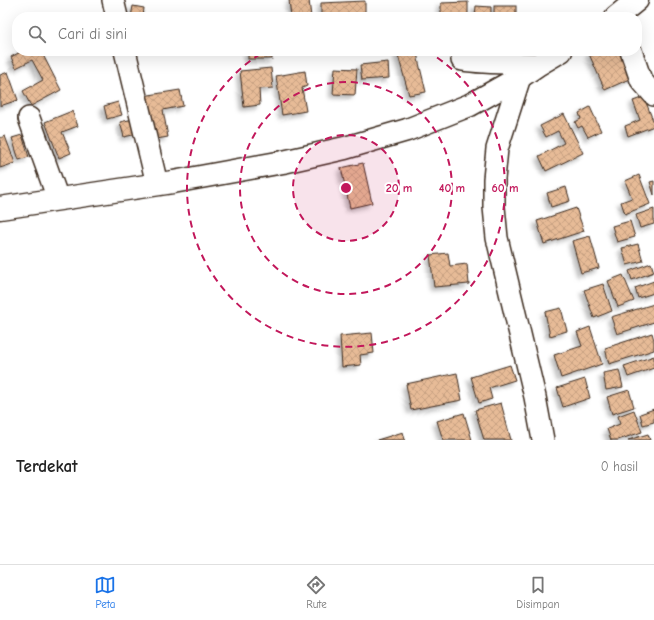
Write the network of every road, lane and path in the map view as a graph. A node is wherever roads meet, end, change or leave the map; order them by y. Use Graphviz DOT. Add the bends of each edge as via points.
graph roads {
  1 [pos="113,0"];
  2 [pos="637,0"];
  3 [pos="116,12"];
  4 [pos="623,12"];
  5 [pos="127,56"];
  6 [pos="553,56"];
  7 [pos="634,56"];
  8 [pos="462,60"];
  9 [pos="539,64"];
  10 [pos="520,77"];
  11 [pos="654,95"];
  12 [pos="29,118"];
  13 [pos="157,184"];
  14 [pos="58,199"];
  15 [pos="0,208"];
  16 [pos="544,440"];
  1 -- 3 [label="street"];
  2 -- 4 [label="highway"];
  5 -- 13 [label="street"];
  6 -- 9 [label="highway"];
  7 -- 11 [label="street" via="642,80"];
  8 -- 9 [label="street"];
  9 -- 10 [label="highway"];
  10 -- 13 [label="highway" via="470,105 400,132 283,162"];
  10 -- 16 [label="street" via="497,149 494,207 497,238"];
  12 -- 14 [label="street"];
  13 -- 14 [label="highway"];
  14 -- 15 [label="highway"];
}
